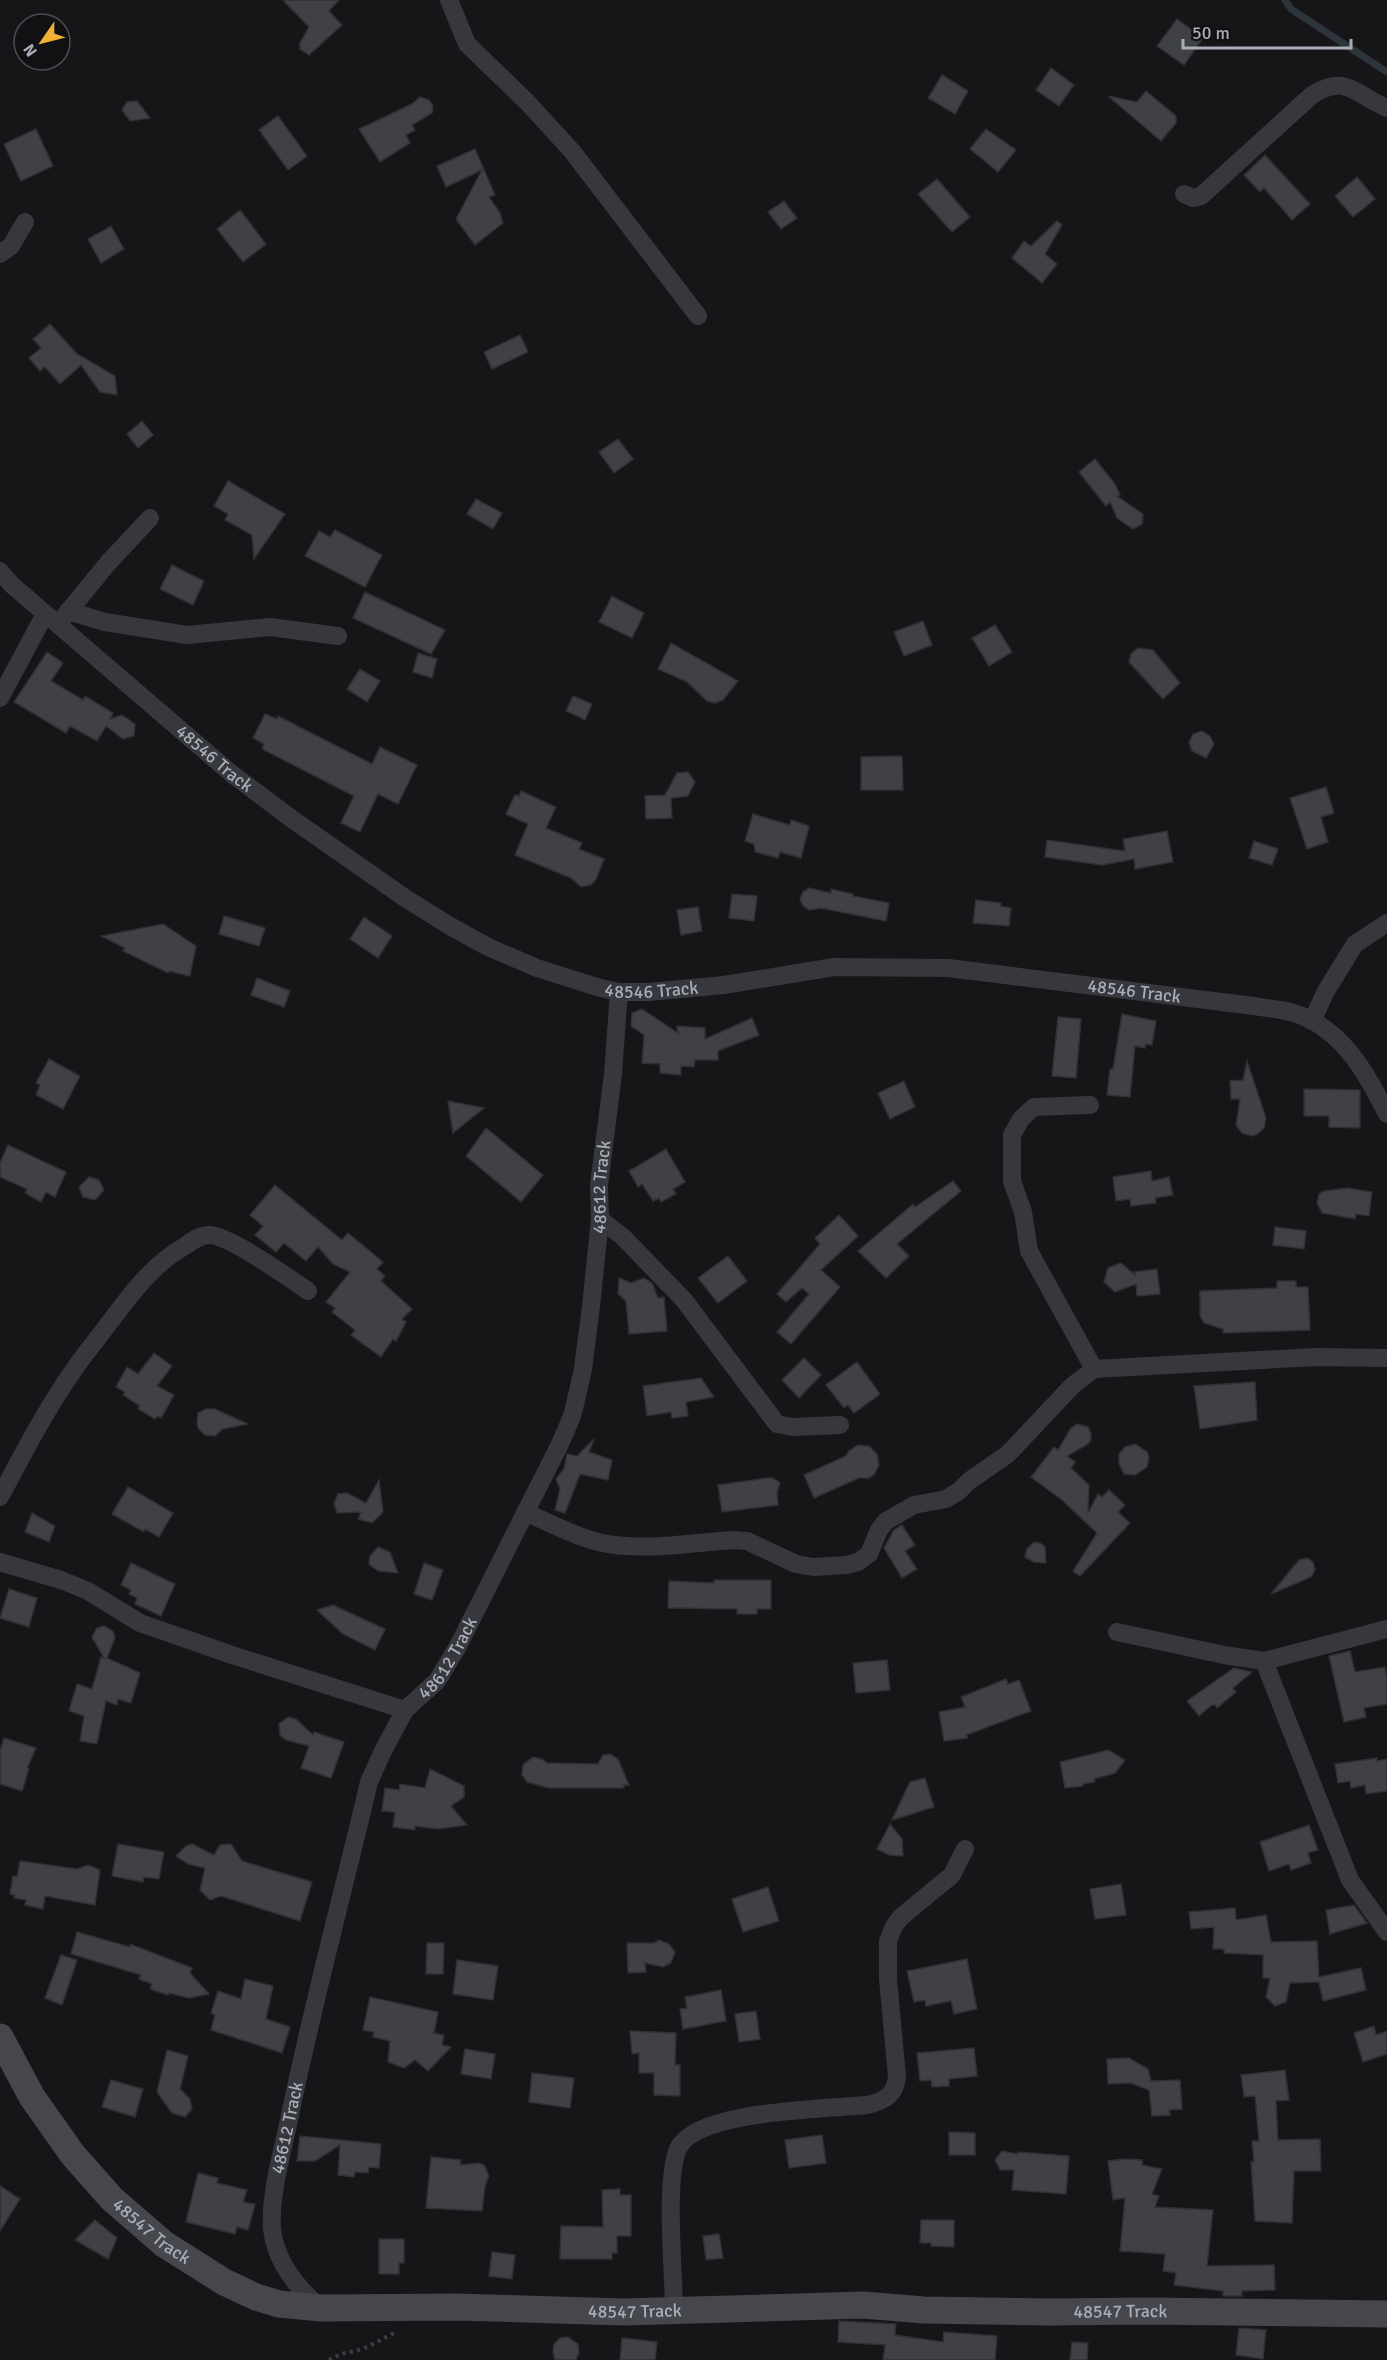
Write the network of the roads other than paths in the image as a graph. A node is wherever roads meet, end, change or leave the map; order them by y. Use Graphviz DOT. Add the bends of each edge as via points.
graph roads {
  1 [pos="449,0"];
  2 [pos="1387,108"];
  3 [pos="1184,194"];
  4 [pos="25,222"];
  5 [pos="0,254"];
  6 [pos="698,316"];
  7 [pos="150,518"];
  8 [pos="0,571"];
  9 [pos="58,617"];
  10 [pos="338,636"];
  11 [pos="0,698"];
  12 [pos="1387,923"];
  13 [pos="619,992"];
  14 [pos="1312,1021"];
  15 [pos="1090,1105"];
  16 [pos="1387,1114"];
  17 [pos="600,1220"];
  18 [pos="308,1291"];
  19 [pos="1387,1358"];
  20 [pos="1094,1369"];
  21 [pos="840,1425"];
  22 [pos="0,1497"];
  23 [pos="525,1512"];
  24 [pos="0,1562"];
  25 [pos="1387,1629"];
  26 [pos="1117,1632"];
  27 [pos="1264,1661"];
  28 [pos="405,1710"];
  29 [pos="965,1849"];
  30 [pos="1387,1932"];
  31 [pos="0,2037"];
  32 [pos="321,2308"];
  33 [pos="674,2311"];
  34 [pos="1387,2314"];
  1 -- 6 [label="street" via="467,44 572,151"];
  2 -- 3 [label="street" via="1346,87 1326,86 1201,195 1193,198"];
  4 -- 5 [label="street" via="11,246"];
  7 -- 9 [label="street"];
  8 -- 9 [label="street, 48546 Track" via="12,585"];
  9 -- 10 [label="street" via="187,635 270,627"];
  9 -- 11 [label="street"];
  9 -- 13 [label="street, 48546 Track" via="232,774 405,898 488,947 528,964"];
  12 -- 14 [label="street" via="1355,944"];
  13 -- 14 [label="street, 48546 Track" via="685,990 834,967 948,968 1254,1006 1299,1014"];
  13 -- 17 [label="street, 48612 Track" via="599,1185"];
  14 -- 16 [label="street, 48546 Track" via="1347,1048"];
  15 -- 20 [label="street" via="1034,1107 1016,1125 1011,1151 1012,1181 1023,1212 1029,1251"];
  17 -- 21 [label="street" via="623,1237 684,1300 777,1424"];
  17 -- 23 [label="street, 48612 Track" via="583,1369 572,1416"];
  18 -- 22 [label="street" via="225,1239 211,1235 167,1256 125,1299 73,1370"];
  19 -- 20 [label="street" via="1316,1357"];
  20 -- 23 [label="street" via="1072,1386 1008,1454 946,1498 914,1505 886,1521 869,1554 847,1565 796,1564 747,1541 641,1547 597,1542"];
  23 -- 28 [label="street, 48612 Track" via="437,1681"];
  24 -- 28 [label="street" via="79,1587 140,1623"];
  25 -- 27 [label="street"];
  26 -- 27 [label="street"];
  27 -- 30 [label="street" via="1350,1880"];
  28 -- 32 [label="street, 48612 Track" via="369,1782 303,2054 273,2200 272,2228 277,2251 288,2273"];
  29 -- 33 [label="street" via="951,1875 901,1917 888,1941 897,2077 892,2093 879,2103 867,2105 728,2120 695,2131 678,2148 671,2180"];
  31 -- 32 [label="street, 48547 Track" via="32,2097 74,2155 112,2199 164,2244 256,2297 279,2304"];
  32 -- 33 [label="street, 48547 Track"];
  33 -- 34 [label="street, 48547 Track" via="863,2305 1039,2312"];
}
